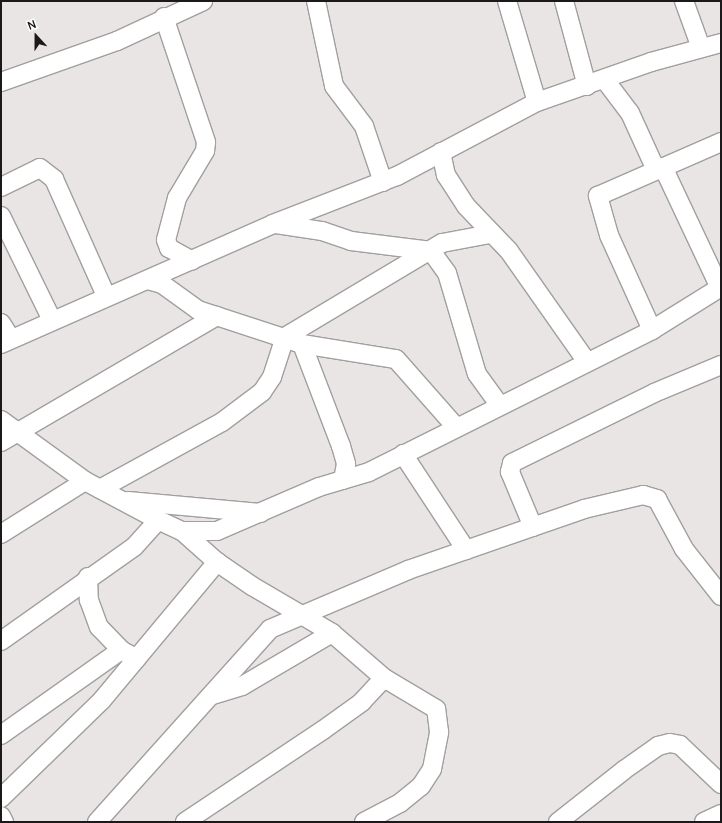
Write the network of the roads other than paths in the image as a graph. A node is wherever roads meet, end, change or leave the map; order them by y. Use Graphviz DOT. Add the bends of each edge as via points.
graph roads {
  1 [pos="203,1"];
  2 [pos="316,1"];
  3 [pos="507,1"];
  4 [pos="564,1"];
  5 [pos="684,1"];
  6 [pos="170,10"];
  7 [pos="721,43"];
  8 [pos="701,48"];
  9 [pos="605,80"];
  10 [pos="1,82"];
  11 [pos="587,86"];
  12 [pos="537,102"];
  13 [pos="721,142"];
  14 [pos="441,152"];
  15 [pos="659,168"];
  16 [pos="383,182"];
  17 [pos="1,187"];
  18 [pos="1,216"];
  19 [pos="273,224"];
  20 [pos="490,234"];
  21 [pos="431,251"];
  22 [pos="192,261"];
  23 [pos="148,280"];
  24 [pos="720,287"];
  25 [pos="106,296"];
  26 [pos="216,316"];
  27 [pos="52,320"];
  28 [pos="1,323"];
  29 [pos="652,330"];
  30 [pos="285,337"];
  31 [pos="6,341"];
  32 [pos="302,344"];
  33 [pos="587,362"];
  34 [pos="721,365"];
  35 [pos="499,404"];
  36 [pos="1,420"];
  37 [pos="456,427"];
  38 [pos="18,433"];
  39 [pos="1,442"];
  40 [pos="403,454"];
  41 [pos="343,480"];
  42 [pos="92,485"];
  43 [pos="116,499"];
  44 [pos="265,514"];
  45 [pos="158,520"];
  46 [pos="534,527"];
  47 [pos="182,531"];
  48 [pos="1,534"];
  49 [pos="466,550"];
  50 [pos="217,562"];
  51 [pos="88,577"];
  52 [pos="719,589"];
  53 [pos="269,596"];
  54 [pos="304,615"];
  55 [pos="270,629"];
  56 [pos="332,633"];
  57 [pos="1,641"];
  58 [pos="121,650"];
  59 [pos="137,659"];
  60 [pos="384,678"];
  61 [pos="212,695"];
  62 [pos="1,735"];
  63 [pos="721,784"];
  64 [pos="1,798"];
  65 [pos="721,814"];
  66 [pos="1,816"];
  67 [pos="4,822"];
  68 [pos="97,822"];
  69 [pos="185,822"];
  70 [pos="364,822"];
  71 [pos="558,822"];
  72 [pos="704,822"];
  1 -- 6 [label="street"];
  2 -- 16 [label="street" via="334,86 364,126"];
  3 -- 12 [label="street"];
  4 -- 11 [label="street"];
  5 -- 8 [label="street"];
  6 -- 10 [label="street" via="117,41"];
  6 -- 22 [label="street" via="206,142 205,151 177,198 166,240 169,248"];
  7 -- 8 [label="street"];
  8 -- 9 [label="street"];
  9 -- 11 [label="street"];
  9 -- 15 [label="street" via="630,113"];
  11 -- 12 [label="street"];
  12 -- 14 [label="street"];
  13 -- 15 [label="street"];
  14 -- 16 [label="street"];
  14 -- 20 [label="street" via="446,175 466,206"];
  15 -- 24 [label="street"];
  15 -- 29 [label="street" via="608,190 598,196 597,202"];
  16 -- 19 [label="street"];
  17 -- 25 [label="street" via="40,168 54,179"];
  18 -- 27 [label="street"];
  19 -- 21 [label="street" via="322,231 351,241"];
  19 -- 22 [label="street"];
  20 -- 21 [label="street" via="452,239"];
  20 -- 33 [label="street" via="509,251"];
  21 -- 30 [label="street"];
  21 -- 35 [label="street" via="449,279 477,374"];
  22 -- 23 [label="street"];
  23 -- 25 [label="street"];
  23 -- 26 [label="street" via="162,284 198,310"];
  24 -- 29 [label="street"];
  25 -- 27 [label="street"];
  26 -- 30 [label="street"];
  26 -- 38 [label="street"];
  27 -- 31 [label="street"];
  28 -- 31 [label="street"];
  29 -- 33 [label="street"];
  30 -- 32 [label="street"];
  30 -- 42 [label="street" via="272,377 262,392 215,426"];
  32 -- 37 [label="street" via="396,359"];
  32 -- 41 [label="street" via="345,458"];
  33 -- 35 [label="street"];
  34 -- 46 [label="street" via="654,393 512,462 510,472"];
  35 -- 37 [label="street"];
  36 -- 38 [label="street"];
  37 -- 40 [label="street"];
  38 -- 39 [label="street"];
  38 -- 42 [label="street"];
  40 -- 41 [label="street"];
  40 -- 49 [label="street"];
  41 -- 44 [label="street"];
  42 -- 43 [label="street"];
  42 -- 48 [label="street"];
  43 -- 44 [label="street"];
  43 -- 45 [label="street"];
  44 -- 47 [label="street" via="217,531"];
  45 -- 47 [label="street"];
  45 -- 51 [label="street" via="134,546"];
  46 -- 49 [label="street"];
  46 -- 52 [label="street" via="606,502 633,495 652,496 664,508 684,549"];
  47 -- 50 [label="street"];
  49 -- 54 [label="street" via="377,581"];
  50 -- 53 [label="street"];
  50 -- 59 [label="street"];
  51 -- 57 [label="street"];
  51 -- 58 [label="street" via="89,600 99,627"];
  53 -- 54 [label="street"];
  53 -- 55 [label="street"];
  54 -- 55 [label="street"];
  54 -- 56 [label="street"];
  55 -- 61 [label="street"];
  56 -- 60 [label="street"];
  56 -- 61 [label="street" via="242,686"];
  58 -- 59 [label="street"];
  58 -- 62 [label="street"];
  59 -- 64 [label="street" via="53,751"];
  60 -- 69 [label="street" via="362,702"];
  60 -- 70 [label="street" via="436,708 439,732 432,769 421,786 400,803"];
  61 -- 68 [label="street"];
  63 -- 71 [label="street" via="680,745 670,743 658,746"];
  65 -- 72 [label="street"];
  66 -- 67 [label="street"];
}
